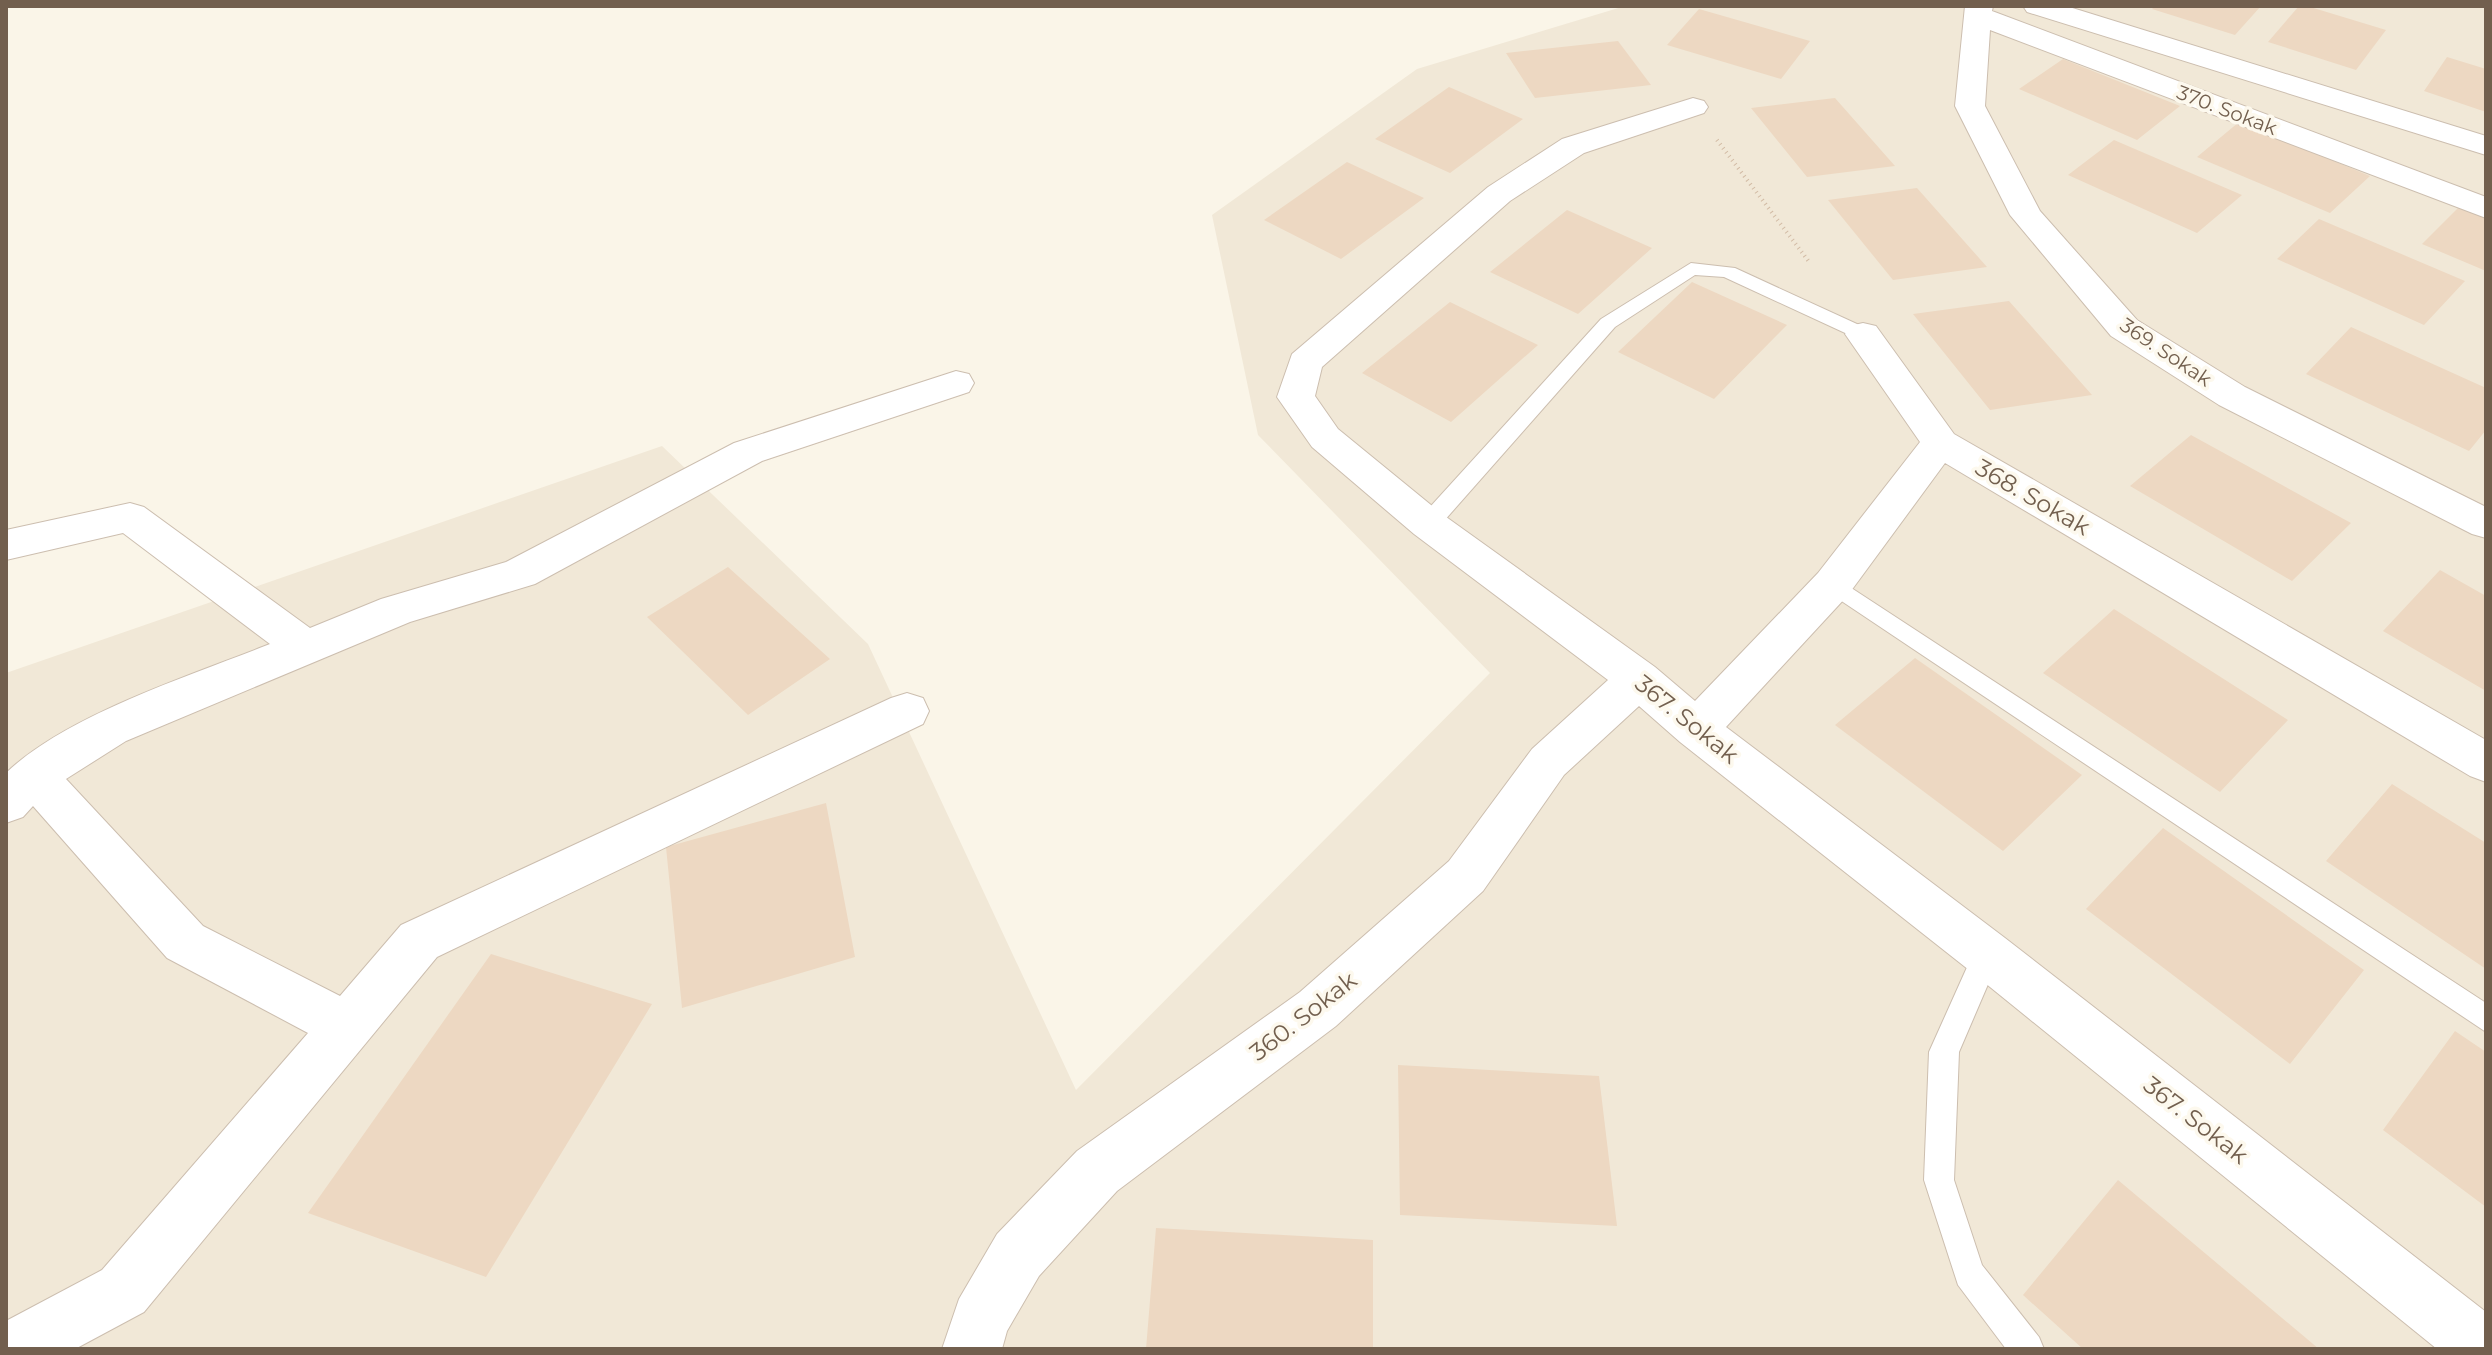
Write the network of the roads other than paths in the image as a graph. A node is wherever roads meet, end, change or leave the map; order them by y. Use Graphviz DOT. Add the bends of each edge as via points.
graph roads {
  1 [pos="2037,6"];
  2 [pos="1978,10"];
  3 [pos="1693,107"];
  4 [pos="2486,146"];
  5 [pos="2486,208"];
  6 [pos="1863,334"];
  7 [pos="956,383"];
  8 [pos="1940,443"];
  9 [pos="1428,524"];
  10 [pos="2486,524"];
  11 [pos="6,545"];
  12 [pos="1833,584"];
  13 [pos="305,647"];
  14 [pos="1639,679"];
  15 [pos="907,711"];
  16 [pos="1696,729"];
  17 [pos="2486,763"];
  18 [pos="20,789"];
  19 [pos="1987,954"];
  20 [pos="2486,1019"];
  21 [pos="346,1026"];
  22 [pos="14,1349"];
  23 [pos="972,1349"];
  24 [pos="2027,1349"];
  25 [pos="2485,1349"];
  1 -- 4 [label="street"];
  2 -- 5 [label="street, 370. Sokak"];
  2 -- 10 [label="street, 369. Sokak" via="1970,106 2026,215 2124,328 2232,396"];
  3 -- 9 [label="street, 367. Sokak" via="1573,146 1499,194 1305,362 1296,397 1325,438"];
  6 -- 8 [label="street, 368. Sokak"];
  6 -- 9 [label="lane" via="1728,272 1691,269 1608,323"];
  7 -- 13 [label="street" via="748,452 520,573 396,610"];
  8 -- 12 [label="street"];
  8 -- 17 [label="street, 368. Sokak"];
  9 -- 14 [label="street, 367. Sokak"];
  11 -- 13 [label="street" via="130,517"];
  12 -- 16 [label="street"];
  12 -- 20 [label="lane"];
  13 -- 18 [label="street" via="110,728"];
  14 -- 16 [label="street, 367. Sokak"];
  14 -- 23 [label="street, 360. Sokak" via="1548,762 1466,876 1318,1009 1097,1171 1018,1255 980,1320"];
  15 -- 21 [label="street" via="419,941"];
  16 -- 19 [label="street, 367. Sokak"];
  18 -- 21 [label="street" via="185,942"];
  19 -- 24 [label="lane" via="1944,1052 1939,1180 1969,1274"];
  19 -- 25 [label="street, 367. Sokak"];
  21 -- 22 [label="street" via="123,1291"];
}
